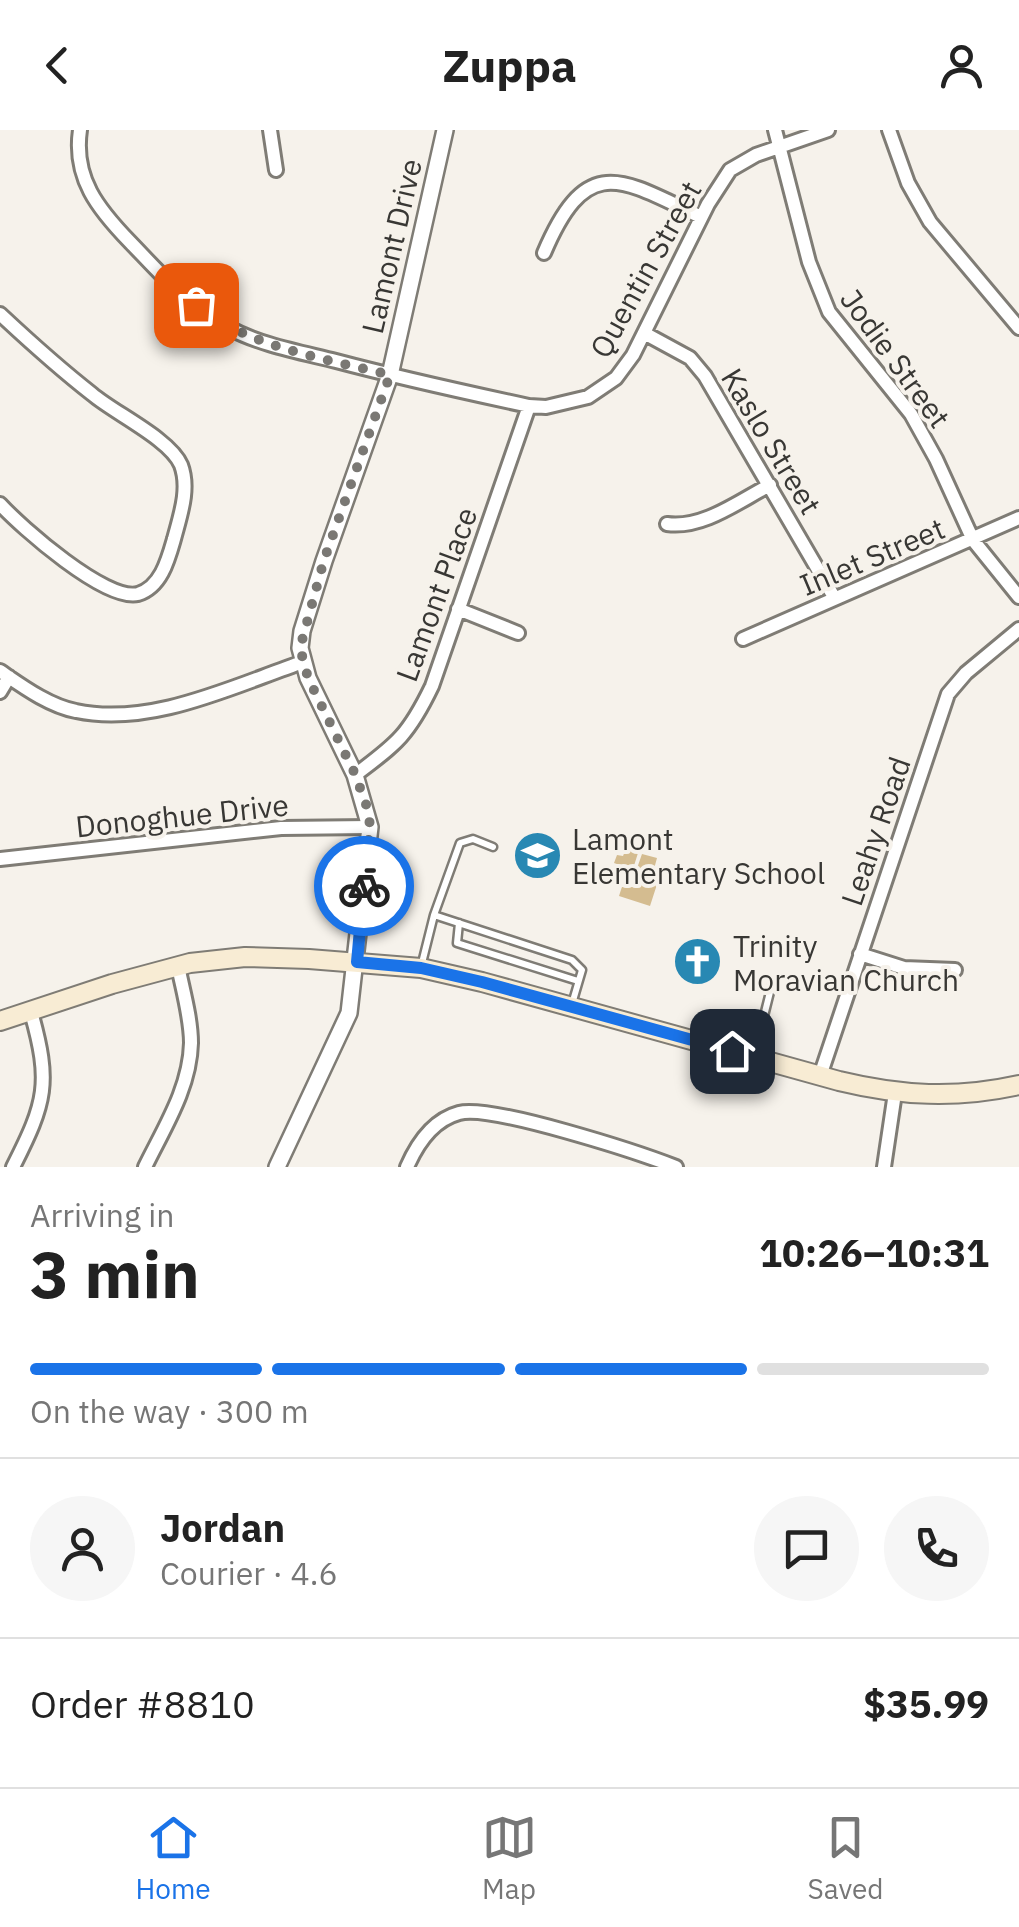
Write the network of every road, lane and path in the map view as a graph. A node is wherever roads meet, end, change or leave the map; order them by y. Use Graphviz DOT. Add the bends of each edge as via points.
graph roads {
  1 [pos="80,130"];
  2 [pos="270,130"];
  3 [pos="445,130"];
  4 [pos="774,130"];
  5 [pos="828,130"];
  6 [pos="889,130"];
  7 [pos="780,148"];
  8 [pos="276,170"];
  9 [pos="702,217"];
  10 [pos="544,253"];
  11 [pos="0,314"];
  12 [pos="1019,328"];
  13 [pos="644,333"];
  14 [pos="390,375"];
  15 [pos="529,406"];
  16 [pos="770,485"];
  17 [pos="0,504"];
  18 [pos="1019,518"];
  19 [pos="667,524"];
  20 [pos="973,540"];
  21 [pos="1019,596"];
  22 [pos="834,597"];
  23 [pos="458,609"];
  24 [pos="1019,629"];
  25 [pos="518,632"];
  26 [pos="743,639"];
  27 [pos="303,662"];
  28 [pos="4,674"];
  29 [pos="0,692"];
  30 [pos="355,774"];
  31 [pos="370,826"];
  32 [pos="493,847"];
  33 [pos="0,859"];
  34 [pos="434,915"];
  35 [pos="459,923"];
  36 [pos="860,954"];
  37 [pos="357,962"];
  38 [pos="178,966"];
  39 [pos="421,968"];
  40 [pos="955,970"];
  41 [pos="578,981"];
  42 [pos="772,984"];
  43 [pos="571,1005"];
  44 [pos="30,1012"];
  45 [pos="0,1021"];
  46 [pos="754,1057"];
  47 [pos="820,1076"];
  48 [pos="1019,1085"];
  49 [pos="895,1093"];
  50 [pos="13,1167"];
  51 [pos="145,1167"];
  52 [pos="276,1167"];
  53 [pos="407,1167"];
  54 [pos="676,1167"];
  55 [pos="884,1167"];
  1 -- 14 [label="street, Quentin Street" via="78,161 98,208 206,313 258,340"];
  2 -- 8 [label="street"];
  3 -- 14 [label="street, Lamont Drive"];
  4 -- 7 [label="street, Jodie Street"];
  5 -- 7 [label="street, Quentin Street"];
  6 -- 12 [label="street" via="930,222"];
  7 -- 9 [label="street, Quentin Street" via="730,170"];
  7 -- 20 [label="street, Jodie Street" via="828,312 911,414"];
  9 -- 10 [label="street" via="636,186 602,183 573,200"];
  9 -- 13 [label="street, Quentin Street"];
  11 -- 17 [label="street" via="96,398 163,444 180,464 185,494 167,563 152,586 135,595 116,591 64,559"];
  13 -- 15 [label="street, Quentin Street" via="623,370 603,388 564,403"];
  13 -- 16 [label="street, Kaslo Street" via="693,361"];
  14 -- 15 [label="street, Quentin Street"];
  14 -- 27 [label="street, Lamont Drive" via="313,594 301,639"];
  15 -- 23 [label="street, Lamont Place"];
  16 -- 19 [label="street" via="710,517"];
  16 -- 22 [label="street, Kaslo Street"];
  18 -- 20 [label="street, Inlet Street"];
  20 -- 21 [label="street, Jodie Street"];
  20 -- 22 [label="street, Inlet Street"];
  22 -- 26 [label="street, Inlet Street"];
  23 -- 25 [label="street"];
  23 -- 30 [label="street, Lamont Place" via="415,721 398,744"];
  24 -- 36 [label="street, Leahy Road" via="948,694"];
  27 -- 28 [label="street" via="155,709 104,715 65,708"];
  27 -- 30 [label="street, Lamont Drive"];
  28 -- 29 [label="street"];
  30 -- 31 [label="street, Lamont Drive"];
  31 -- 33 [label="street, Donoghue Drive" via="282,828"];
  31 -- 37 [label="street, Lamont Drive"];
  32 -- 34 [label="lane" via="460,842"];
  34 -- 35 [label="lane"];
  34 -- 39 [label="lane"];
  35 -- 41 [label="lane" via="572,960 582,970"];
  35 -- 41 [label="lane" via="457,943"];
  36 -- 40 [label="street" via="904,968"];
  36 -- 47 [label="street, Leahy Road"];
  37 -- 38 [label="main road" via="246,956"];
  37 -- 39 [label="main road"];
  37 -- 52 [label="street, Lamont Drive" via="343,1028"];
  38 -- 44 [label="main road"];
  38 -- 51 [label="street" via="190,1058"];
  39 -- 43 [label="main road"];
  41 -- 43 [label="lane"];
  42 -- 46 [label="lane"];
  43 -- 46 [label="main road"];
  44 -- 45 [label="main road"];
  44 -- 50 [label="street" via="45,1086"];
  46 -- 47 [label="main road"];
  47 -- 49 [label="main road"];
  48 -- 49 [label="main road" via="957,1095"];
  49 -- 55 [label="street"];
  53 -- 54 [label="street" via="427,1134 465,1111 497,1114"];
}
